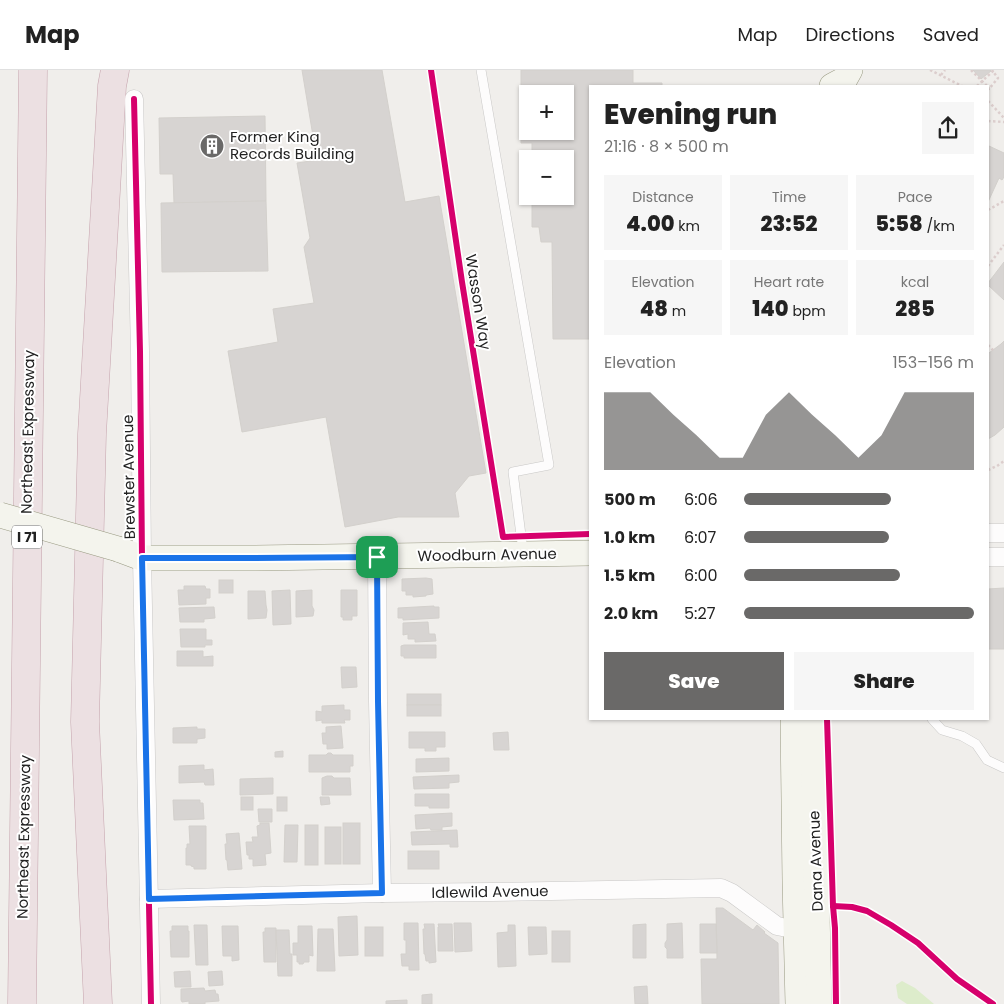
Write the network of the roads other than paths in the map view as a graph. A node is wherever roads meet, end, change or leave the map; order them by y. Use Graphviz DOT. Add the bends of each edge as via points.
graph roads {
  1 [pos="33,70"];
  2 [pos="115,70"];
  3 [pos="481,70"];
  4 [pos="829,70"];
  5 [pos="850,70"];
  6 [pos="828,85"];
  7 [pos="834,85"];
  8 [pos="134,99"];
  9 [pos="0,515"];
  10 [pos="989,533"];
  11 [pos="1004,533"];
  12 [pos="589,553"];
  13 [pos="523,554"];
  14 [pos="377,557"];
  15 [pos="989,557"];
  16 [pos="1004,557"];
  17 [pos="142,558"];
  18 [pos="793,720"];
  19 [pos="813,720"];
  20 [pos="933,720"];
  21 [pos="1004,768"];
  22 [pos="382,893"];
  23 [pos="149,899"];
  24 [pos="807,929"];
  25 [pos="22,1004"];
  26 [pos="98,1004"];
  27 [pos="151,1004"];
  28 [pos="798,1004"];
  29 [pos="819,1004"];
  1 -- 25 [label="highway, Northeast Expressway / I 71"];
  2 -- 26 [label="highway" via="92,434 84,722"];
  3 -- 13 [label="lane" via="549,465 513,472"];
  4 -- 6 [label="street"];
  5 -- 7 [label="street" via="845,79"];
  8 -- 17 [label="street, Brewster Avenue"];
  9 -- 17 [label="street, Woodburn Avenue, bridge"];
  10 -- 11 [label="street"];
  12 -- 13 [label="street, Woodburn Avenue"];
  13 -- 14 [label="street, Woodburn Avenue"];
  14 -- 17 [label="street, Woodburn Avenue"];
  14 -- 22 [label="street"];
  15 -- 16 [label="street"];
  17 -- 23 [label="street, Brewster Avenue"];
  18 -- 24 [label="street, Dana Avenue"];
  19 -- 24 [label="street, Dana Avenue"];
  20 -- 21 [label="lane" via="942,730 976,744 987,760"];
  22 -- 23 [label="street, Idlewild Avenue"];
  22 -- 24 [label="street, Idlewild Avenue" via="721,888 732,892 777,926"];
  23 -- 27 [label="street, Brewster Avenue"];
  24 -- 28 [label="street, Dana Avenue"];
  24 -- 29 [label="street, Dana Avenue"];
}
